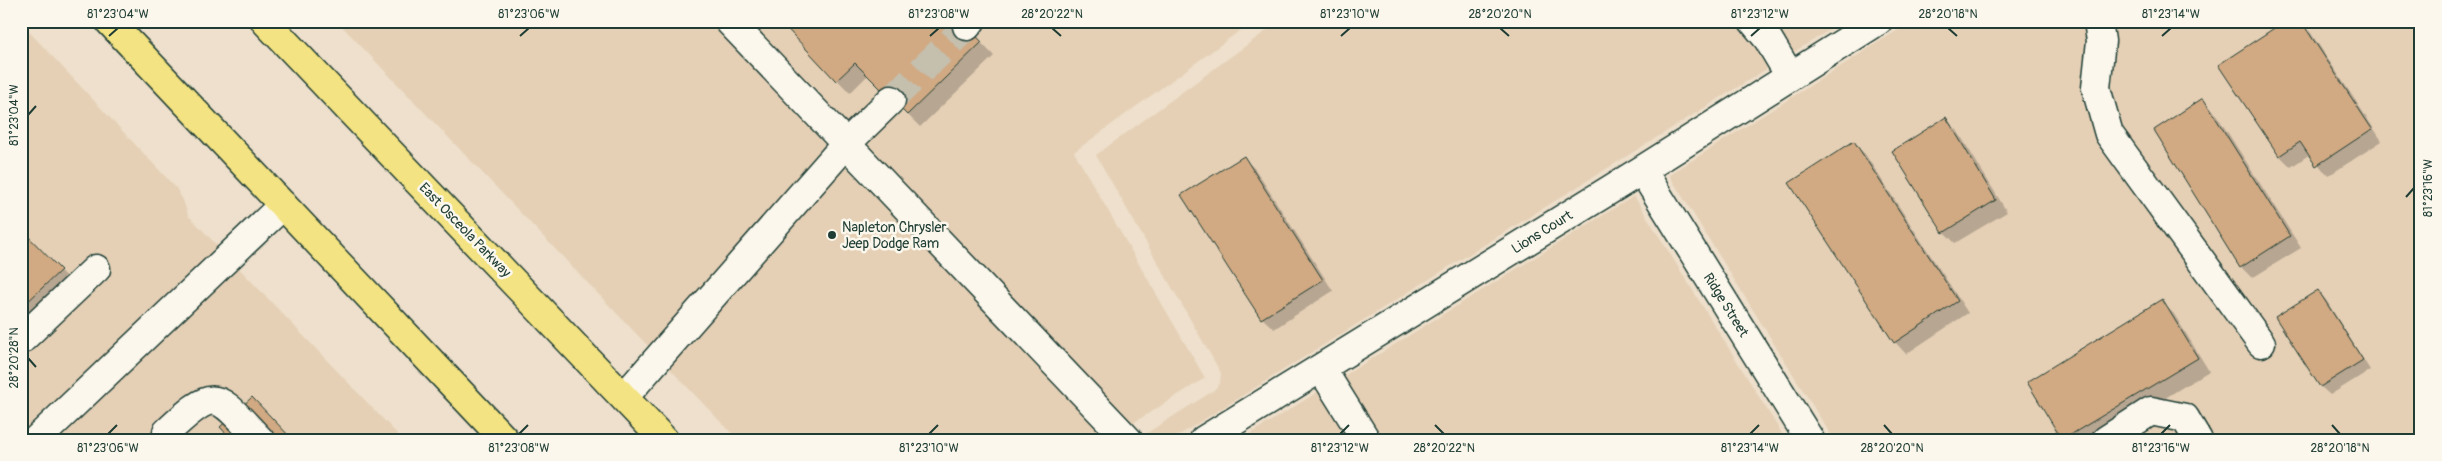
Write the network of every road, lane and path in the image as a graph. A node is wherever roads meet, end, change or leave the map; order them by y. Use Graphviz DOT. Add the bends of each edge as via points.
graph roads {
  1 [pos="109,21"];
  2 [pos="265,21"];
  3 [pos="729,21"];
  4 [pos="1754,21"];
  5 [pos="1878,21"];
  6 [pos="2098,21"];
  7 [pos="1790,76"];
  8 [pos="891,100"];
  9 [pos="846,144"];
  10 [pos="1642,170"];
  11 [pos="283,205"];
  12 [pos="96,269"];
  13 [pos="21,340"];
  14 [pos="2261,343"];
  15 [pos="1321,368"];
  16 [pos="624,398"];
  17 [pos="167,432"];
  18 [pos="36,440"];
  19 [pos="260,440"];
  20 [pos="505,440"];
  21 [pos="664,440"];
  22 [pos="1128,440"];
  23 [pos="1204,440"];
  24 [pos="1366,440"];
  25 [pos="1810,440"];
  26 [pos="2106,440"];
  27 [pos="2198,440"];
  1 -- 11 [label="main road"];
  2 -- 16 [label="main road, East Osceola Parkway"];
  3 -- 9 [label="street"];
  4 -- 7 [label="street"];
  5 -- 7 [label="street, Lions Court"];
  6 -- 14 [label="street" via="2101,41 2096,88 2109,134"];
  7 -- 10 [label="street, Lions Court"];
  8 -- 9 [label="street"];
  9 -- 16 [label="street"];
  9 -- 22 [label="street"];
  10 -- 15 [label="street, Lions Court"];
  10 -- 25 [label="street, Ridge Street"];
  11 -- 18 [label="street"];
  11 -- 20 [label="main road"];
  12 -- 13 [label="street"];
  15 -- 23 [label="street, Lions Court"];
  15 -- 24 [label="street"];
  16 -- 21 [label="main road, East Osceola Parkway"];
  17 -- 19 [label="street" via="194,407 218,400 228,406"];
  26 -- 27 [label="street" via="2151,411 2186,418"];
}
